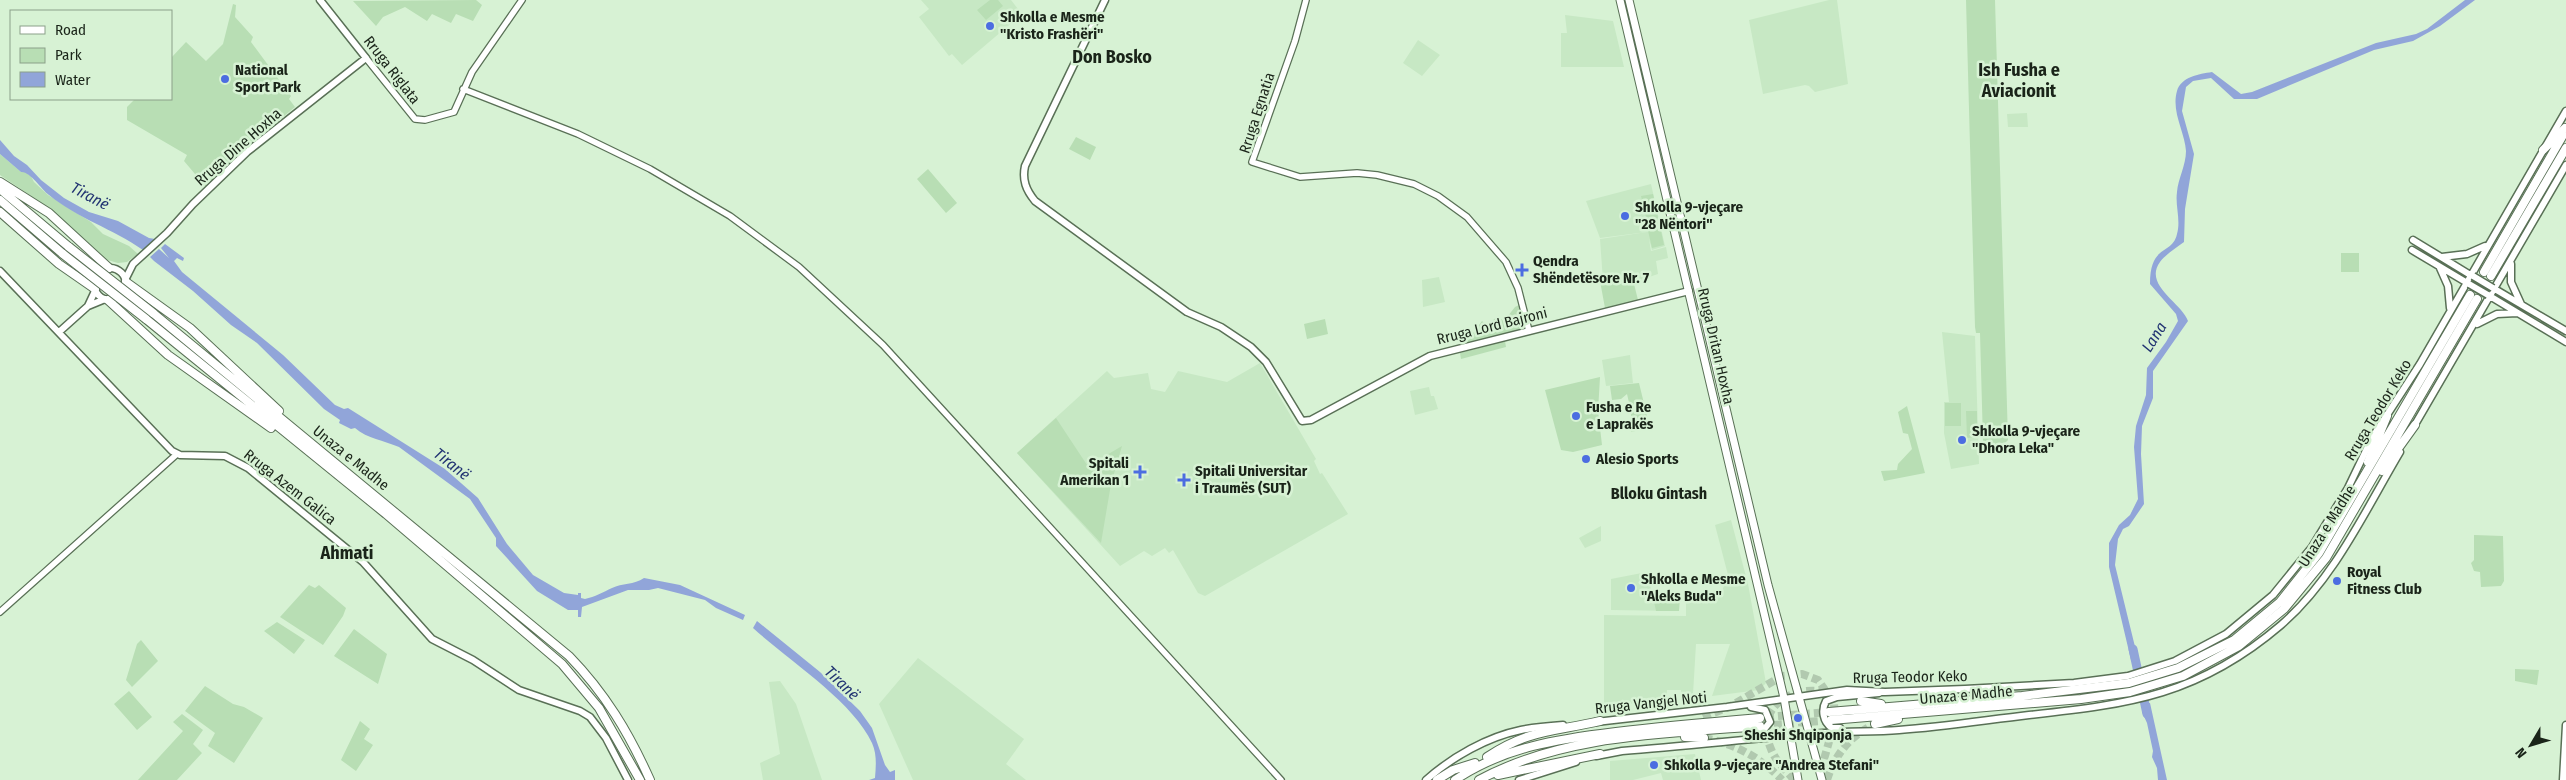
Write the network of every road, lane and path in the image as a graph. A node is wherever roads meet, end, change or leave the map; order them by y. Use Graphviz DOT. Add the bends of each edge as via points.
graph roads {
  1 [pos="320,0"];
  2 [pos="522,0"];
  3 [pos="1105,0"];
  4 [pos="1306,0"];
  5 [pos="1620,0"];
  6 [pos="1630,0"];
  7 [pos="366,58"];
  8 [pos="463,89"];
  9 [pos="2566,112"];
  10 [pos="2566,126"];
  11 [pos="2566,130"];
  12 [pos="2566,148"];
  13 [pos="2544,150"];
  14 [pos="2566,165"];
  15 [pos="0,182"];
  16 [pos="0,189"];
  17 [pos="0,200"];
  18 [pos="0,212"];
  19 [pos="2412,240"];
  20 [pos="2490,242"];
  21 [pos="2412,250"];
  22 [pos="2441,257"];
  23 [pos="2512,257"];
  24 [pos="136,261"];
  25 [pos="2437,265"];
  26 [pos="113,269"];
  27 [pos="0,271"];
  28 [pos="2472,276"];
  29 [pos="125,281"];
  30 [pos="2467,283"];
  31 [pos="2494,288"];
  32 [pos="1698,289"];
  33 [pos="95,290"];
  34 [pos="1689,291"];
  35 [pos="2489,296"];
  36 [pos="2473,297"];
  37 [pos="106,300"];
  38 [pos="2522,305"];
  39 [pos="88,306"];
  40 [pos="2450,311"];
  41 [pos="2520,315"];
  42 [pos="2474,325"];
  43 [pos="1529,331"];
  44 [pos="2566,331"];
  45 [pos="60,332"];
  46 [pos="2566,342"];
  47 [pos="2387,416"];
  48 [pos="2415,425"];
  49 [pos="177,454"];
  50 [pos="358,481"];
  51 [pos="352,488"];
  52 [pos="2352,507"];
  53 [pos="0,612"];
  54 [pos="2147,675"];
  55 [pos="2129,684"];
  56 [pos="1885,692"];
  57 [pos="1798,696"];
  58 [pos="1784,698"];
  59 [pos="1861,701"];
  60 [pos="1890,706"];
  61 [pos="1720,708"];
  62 [pos="1960,710"];
  63 [pos="1703,717"];
  64 [pos="1600,721"];
  65 [pos="1875,724"];
  66 [pos="2566,725"];
  67 [pos="1662,726"];
  68 [pos="1881,731"];
  69 [pos="1809,734"];
  70 [pos="1648,736"];
  71 [pos="1791,736"];
  72 [pos="1704,738"];
  73 [pos="2566,739"];
  74 [pos="1571,746"];
  75 [pos="1692,746"];
  76 [pos="1526,747"];
  77 [pos="1600,754"];
  78 [pos="1487,757"];
  79 [pos="1475,762"];
  80 [pos="1498,775"];
  81 [pos="628,780"];
  82 [pos="640,780"];
  83 [pos="650,780"];
  84 [pos="1281,780"];
  85 [pos="1426,780"];
  86 [pos="1437,780"];
  87 [pos="1447,780"];
  88 [pos="1454,780"];
  89 [pos="1479,780"];
  90 [pos="1488,780"];
  91 [pos="1520,780"];
  92 [pos="1798,780"];
  93 [pos="1822,780"];
  94 [pos="2563,780"];
  1 -- 7 [label="main road, Rruga Riglata"];
  2 -- 8 [label="street, Rruga Riglata"];
  3 -- 43 [label="main road, Rruga Lord Bajroni" via="1025,166 1024,183 1035,201 1169,299 1251,347 1266,362 1298,416 1305,422 1424,358"];
  4 -- 43 [label="street, Rruga Egnatia" via="1295,41 1252,162 1300,177 1357,173 1386,176 1414,184 1438,196 1467,217 1495,247 1521,296"];
  5 -- 34 [label="main road, Rruga Dritan Hoxha"];
  6 -- 32 [label="main road, Rruga Dritan Hoxha"];
  7 -- 8 [label="street, Rruga Riglata" via="417,120 454,112"];
  7 -- 24 [label="main road, Rruga Dine Hoxha" via="259,142"];
  8 -- 84 [label="street" via="586,138 666,177 747,228 818,282 883,345"];
  9 -- 13 [label="main road, Rruga Teodor Keko"];
  10 -- 13 [label="highway"];
  11 -- 12 [label="highway" via="2487,274"];
  13 -- 20 [label="main road, Rruga Teodor Keko"];
  14 -- 23 [label="main road"];
  15 -- 26 [label="highway" via="49,213"];
  16 -- 50 [label="highway, Unaza e Madhe, bridge"];
  17 -- 51 [label="highway, Unaza e Madhe, bridge"];
  18 -- 33 [label="highway" via="59,264"];
  19 -- 22 [label="main road"];
  20 -- 22 [label="main road" via="2474,252"];
  20 -- 28 [label="main road, Rruga Teodor Keko"];
  21 -- 25 [label="main road"];
  22 -- 28 [label="main road"];
  23 -- 31 [label="main road"];
  23 -- 38 [label="main road" via="2511,280"];
  24 -- 26 [label="main road, Rruga Dine Hoxha"];
  24 -- 29 [label="main road, Rruga Dine Hoxha"];
  25 -- 30 [label="main road"];
  25 -- 40 [label="main road" via="2447,281"];
  26 -- 29 [label="main road"];
  26 -- 33 [label="main road, Rruga Dine Hoxha" via="97,274"];
  27 -- 45 [label="main road"];
  28 -- 30 [label="main road, Rruga Teodor Keko"];
  28 -- 31 [label="main road, bridge"];
  29 -- 37 [label="main road, Rruga Dine Hoxha" via="125,290 120,296"];
  29 -- 50 [label="highway" via="190,328"];
  30 -- 35 [label="main road, bridge"];
  30 -- 40 [label="main road, Rruga Teodor Keko"];
  31 -- 35 [label="main road"];
  31 -- 38 [label="main road"];
  32 -- 34 [label="main road, Rruga Lord Bajroni"];
  32 -- 57 [label="main road, Rruga Dritan Hoxha" via="1768,585"];
  33 -- 37 [label="main road"];
  33 -- 39 [label="main road, Rruga Dine Hoxha"];
  34 -- 43 [label="main road, Rruga Lord Bajroni"];
  34 -- 58 [label="main road, Rruga Dritan Hoxha"];
  35 -- 41 [label="main road"];
  35 -- 42 [label="main road"];
  36 -- 52 [label="highway, Unaza e Madhe"];
  37 -- 39 [label="main road, Rruga Dine Hoxha"];
  37 -- 51 [label="highway" via="168,355"];
  38 -- 44 [label="main road"];
  39 -- 45 [label="main road, Rruga Dine Hoxha"];
  40 -- 47 [label="main road, Rruga Teodor Keko"];
  41 -- 42 [label="main road" via="2497,314"];
  41 -- 46 [label="main road"];
  42 -- 48 [label="main road"];
  45 -- 49 [label="main road"];
  47 -- 52 [label="highway" via="2350,497"];
  47 -- 54 [label="main road, Rruga Teodor Keko" via="2338,504 2287,581 2226,634"];
  48 -- 52 [label="highway" via="2391,456 2362,504"];
  48 -- 68 [label="main road" via="2333,564 2292,615 2229,663 2199,679 2132,701 1969,723"];
  49 -- 53 [label="street"];
  49 -- 81 [label="main road, Rruga Azem Galica" via="225,456 242,464 364,562 428,636 525,692 590,717 606,738"];
  50 -- 83 [label="highway, Unaza e Madhe" via="586,673 618,717"];
  51 -- 82 [label="highway, Unaza e Madhe" via="562,664 599,708"];
  52 -- 54 [label="highway, Unaza e Madhe" via="2308,569 2260,620 2199,660"];
  52 -- 55 [label="highway, Unaza e Madhe" via="2337,542 2309,582 2266,626 2204,666 2150,687"];
  54 -- 55 [label="highway, Unaza e Madhe"];
  55 -- 56 [label="main road, Rruga Teodor Keko" via="2074,683"];
  55 -- 60 [label="highway, Unaza e Madhe"];
  55 -- 62 [label="highway, Unaza e Madhe" via="2081,699"];
  56 -- 57 [label="main road, Rruga Teodor Keko" via="1847,690"];
  56 -- 68 [label="main road" via="1830,699 1824,705 1826,722 1832,728 1874,727"];
  57 -- 58 [label="main road, Rruga Teodor Keko"];
  57 -- 69 [label="main road, Rruga Dritan Hoxha"];
  58 -- 61 [label="main road, Rruga Vangjel Noti"];
  58 -- 71 [label="main road, Rruga Dritan Hoxha"];
  59 -- 60 [label="highway"];
  60 -- 62 [label="highway, Unaza e Madhe" via="1830,716"];
  61 -- 64 [label="main road, Rruga Vangjel Noti"];
  61 -- 75 [label="main road" via="1760,707 1768,714 1770,722 1756,735"];
  62 -- 65 [label="highway"];
  63 -- 67 [label="highway"];
  64 -- 78 [label="highway" via="1532,734"];
  64 -- 85 [label="main road, Rruga Vangjel Noti" via="1521,729 1481,743"];
  66 -- 73 [label="main road"];
  67 -- 70 [label="highway" via="1760,722"];
  67 -- 76 [label="highway" via="1565,738"];
  68 -- 69 [label="main road"];
  69 -- 71 [label="main road"];
  69 -- 93 [label="main road, Rruga Dritan Hoxha"];
  70 -- 72 [label="highway"];
  70 -- 74 [label="highway"];
  71 -- 75 [label="main road"];
  71 -- 92 [label="main road, Rruga Dritan Hoxha"];
  73 -- 94 [label="main road"];
  74 -- 80 [label="highway"];
  74 -- 89 [label="highway" via="1523,760"];
  75 -- 77 [label="main road"];
  76 -- 78 [label="highway" via="1511,748"];
  76 -- 88 [label="highway" via="1494,758"];
  77 -- 80 [label="highway"];
  77 -- 91 [label="main road"];
  78 -- 79 [label="highway"];
  79 -- 86 [label="highway" via="1448,772"];
  79 -- 87 [label="highway"];
  80 -- 90 [label="highway"];
}
